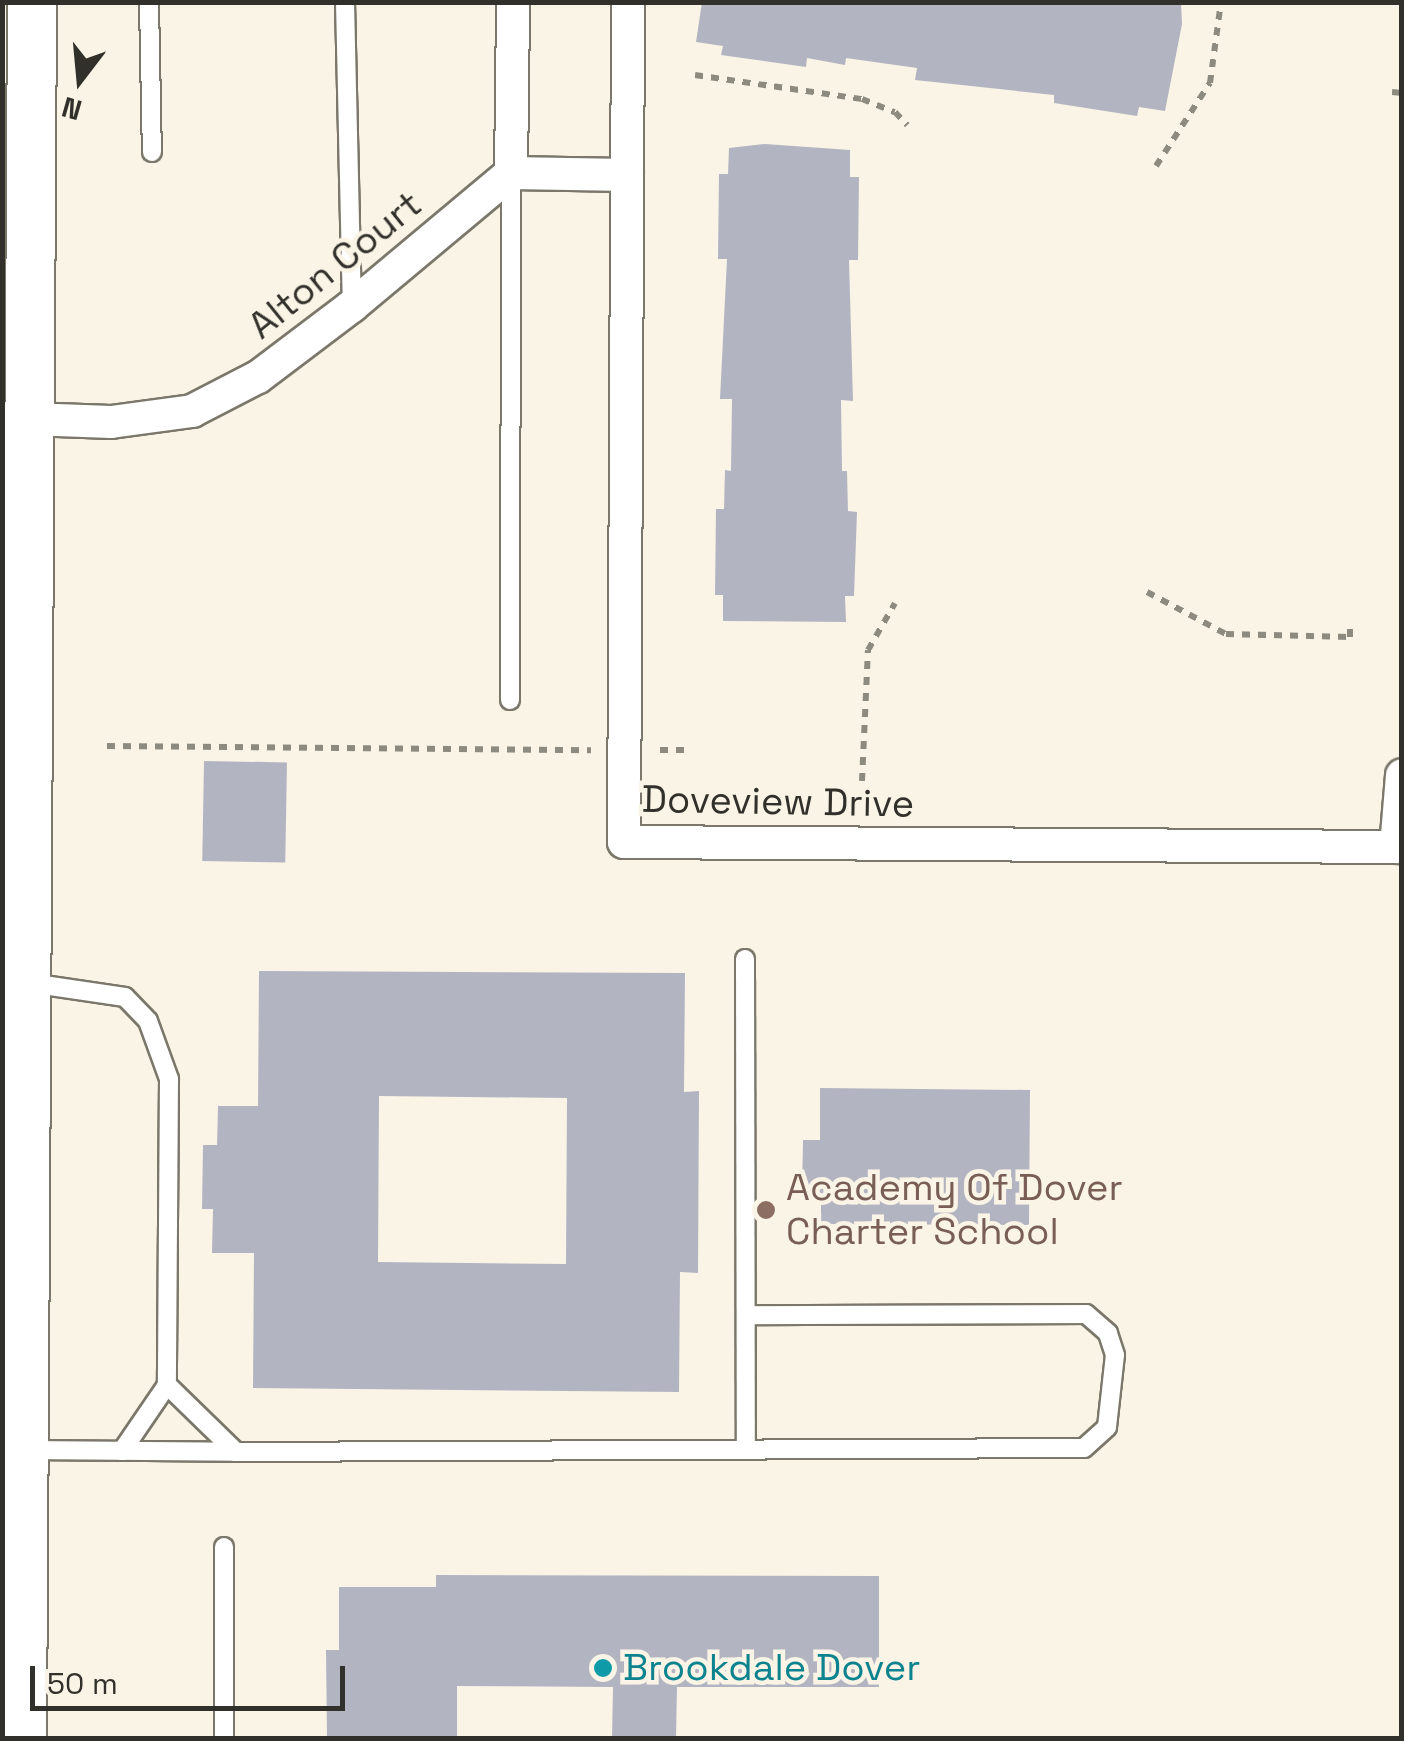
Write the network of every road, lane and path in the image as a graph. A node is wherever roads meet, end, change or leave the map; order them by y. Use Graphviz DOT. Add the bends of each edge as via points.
graph roads {
  1 [pos="32,2"];
  2 [pos="150,2"];
  3 [pos="345,2"];
  4 [pos="514,2"];
  5 [pos="628,2"];
  6 [pos="1221,2"];
  7 [pos="695,75"];
  8 [pos="1392,92"];
  9 [pos="1402,93"];
  10 [pos="907,126"];
  11 [pos="152,152"];
  12 [pos="1156,166"];
  13 [pos="512,173"];
  14 [pos="627,175"];
  15 [pos="352,306"];
  16 [pos="17,419"];
  17 [pos="1148,592"];
  18 [pos="895,604"];
  19 [pos="1350,626"];
  20 [pos="510,700"];
  21 [pos="107,746"];
  22 [pos="603,750"];
  23 [pos="648,750"];
  24 [pos="688,750"];
  25 [pos="1402,775"];
  26 [pos="862,781"];
  27 [pos="745,959"];
  28 [pos="21,1012"];
  29 [pos="746,1315"];
  30 [pos="167,1385"];
  31 [pos="746,1449"];
  32 [pos="122,1450"];
  33 [pos="236,1452"];
  34 [pos="17,1464"];
  35 [pos="224,1548"];
  36 [pos="13,1631"];
  37 [pos="22,1738"];
  38 [pos="224,1738"];
  1 -- 16 [label="main road"];
  2 -- 11 [label="lane"];
  3 -- 15 [label="lane"];
  4 -- 13 [label="street"];
  5 -- 14 [label="street, Doveview Drive"];
  6 -- 12 [label="path" via="1210,82"];
  7 -- 10 [label="path" via="862,99 895,112"];
  8 -- 9 [label="path"];
  13 -- 14 [label="street"];
  13 -- 15 [label="street, Alton Court"];
  13 -- 20 [label="lane"];
  14 -- 25 [label="street, Doveview Drive" via="624,842 1396,848"];
  15 -- 16 [label="street, Alton Court" via="258,377 192,411 111,422"];
  16 -- 28 [label="main road"];
  17 -- 19 [label="path" via="1226,634 1350,637"];
  18 -- 26 [label="path" via="868,650"];
  21 -- 22 [label="path"];
  23 -- 24 [label="path"];
  27 -- 29 [label="lane"];
  28 -- 30 [label="lane" via="125,998 163,1050 169,1079"];
  28 -- 34 [label="main road"];
  29 -- 31 [label="lane"];
  29 -- 31 [label="lane" via="1086,1314 1108,1333 1115,1355 1107,1427 1084,1448"];
  30 -- 32 [label="lane"];
  30 -- 33 [label="lane"];
  31 -- 33 [label="lane"];
  32 -- 33 [label="lane"];
  32 -- 34 [label="lane"];
  34 -- 36 [label="main road"];
  35 -- 38 [label="lane"];
  36 -- 37 [label="main road"];
}
